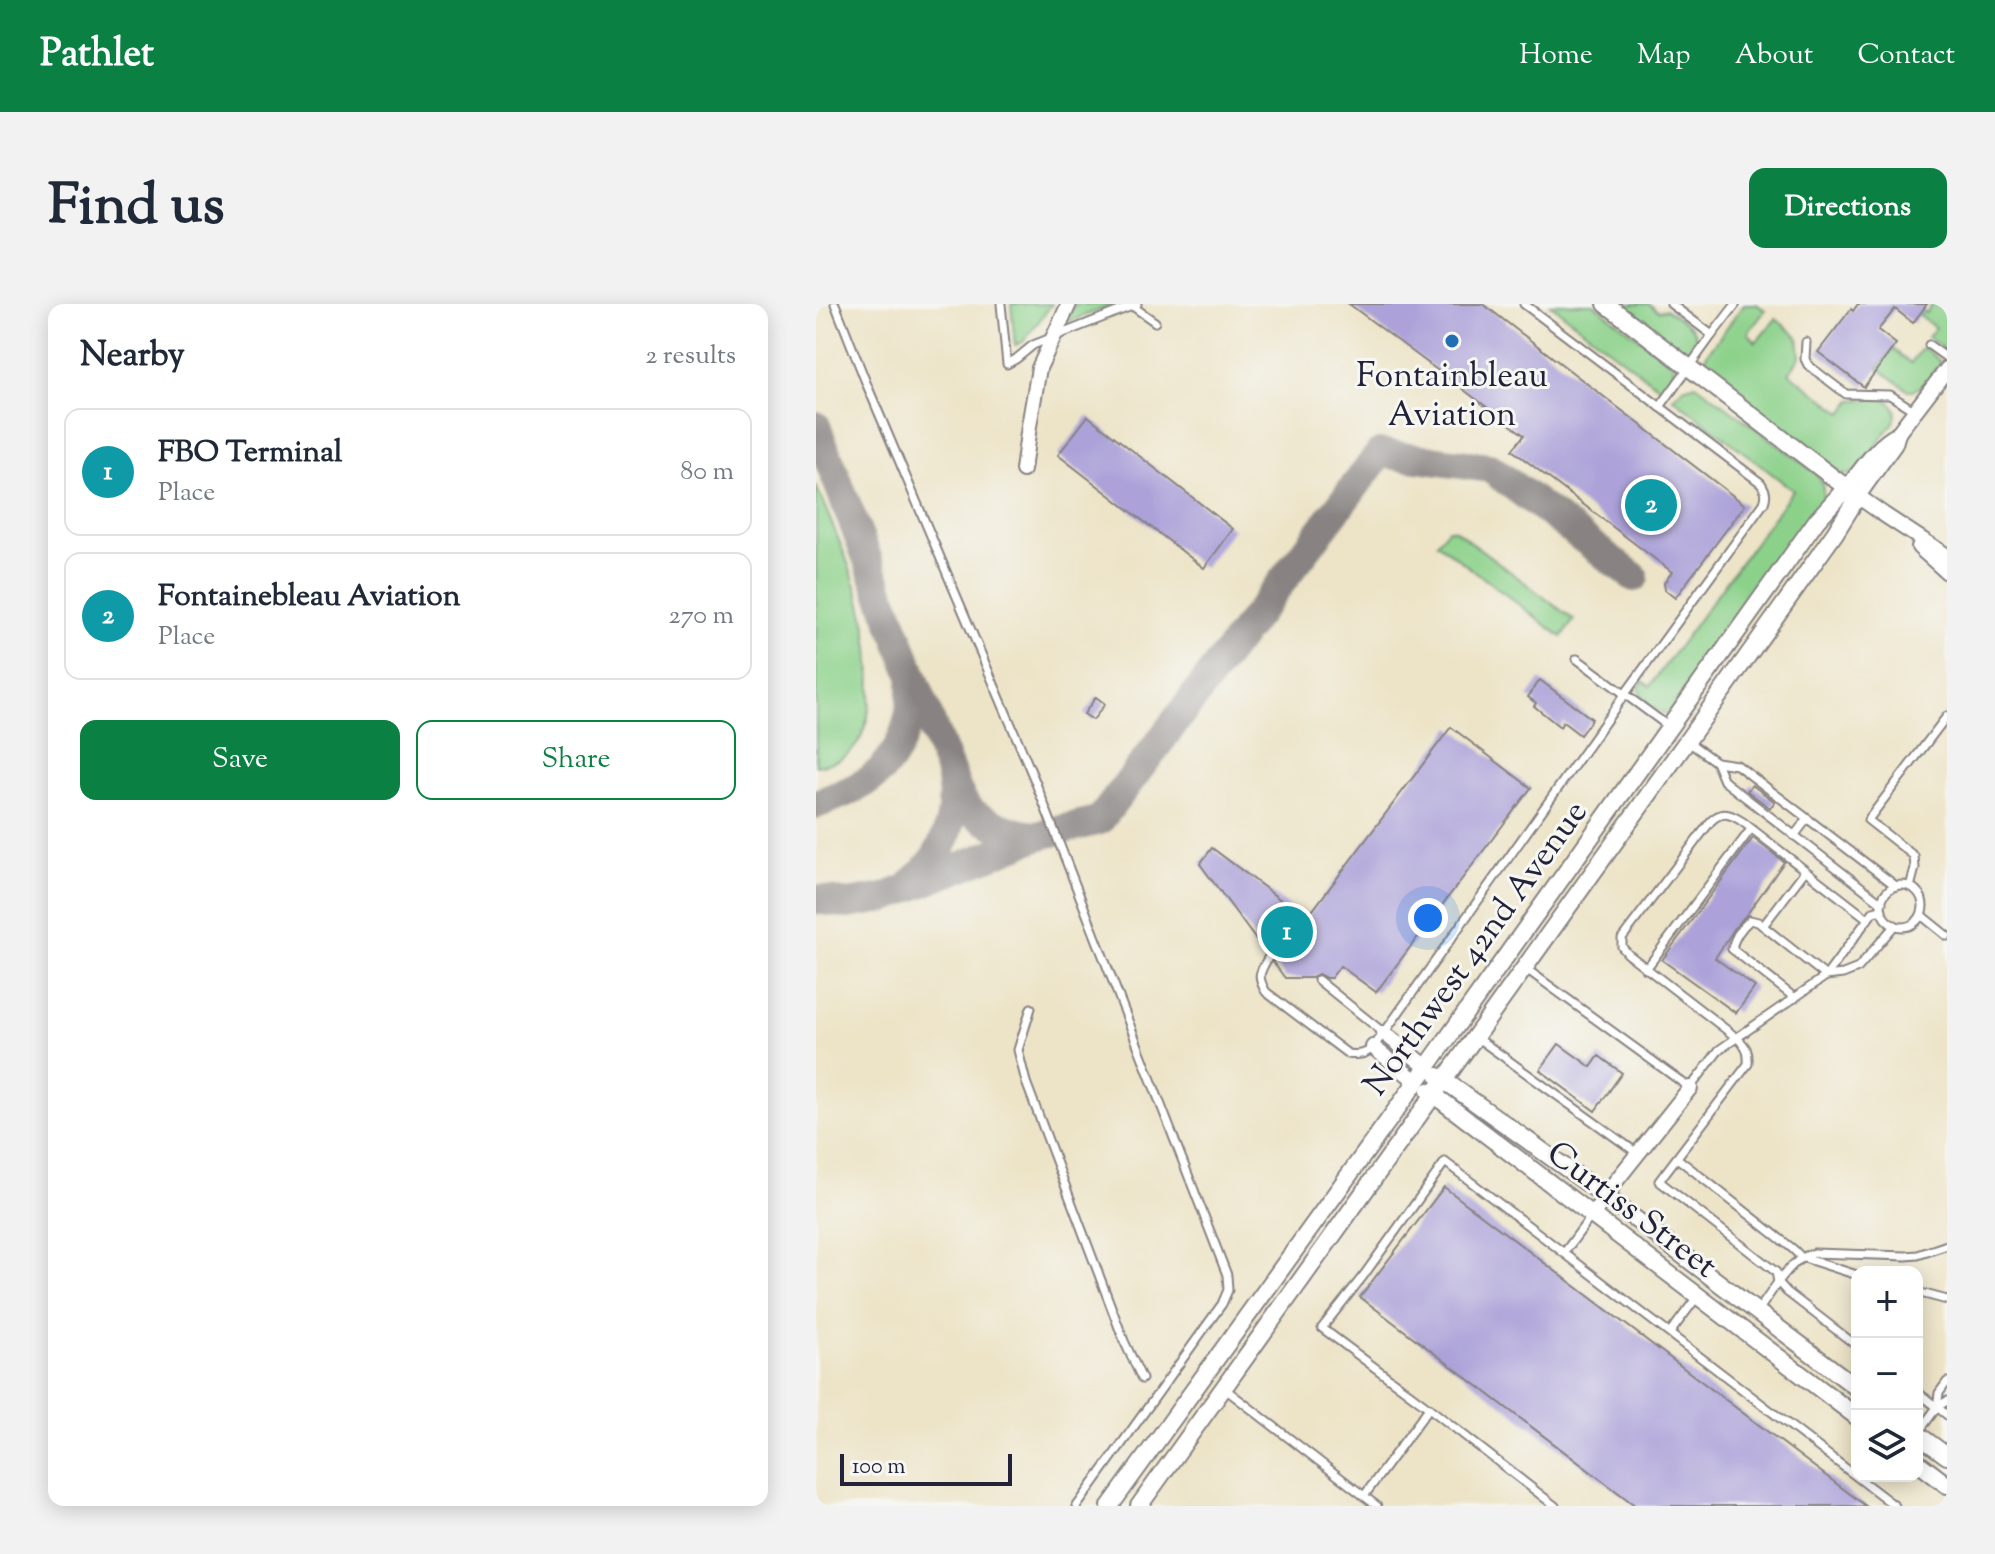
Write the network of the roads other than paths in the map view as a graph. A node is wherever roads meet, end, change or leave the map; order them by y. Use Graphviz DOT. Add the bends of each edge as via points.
graph roads {
  1 [pos="835,304"];
  2 [pos="1001,304"];
  3 [pos="1069,304"];
  4 [pos="1524,304"];
  5 [pos="1606,304"];
  6 [pos="1671,304"];
  7 [pos="1736,304"];
  8 [pos="1133,305"];
  9 [pos="1155,322"];
  10 [pos="1712,335"];
  11 [pos="1052,338"];
  12 [pos="1806,342"];
  13 [pos="1929,345"];
  14 [pos="1947,358"];
  15 [pos="1689,368"];
  16 [pos="1947,369"];
  17 [pos="1660,407"];
  18 [pos="1915,411"];
  19 [pos="1023,470"];
  20 [pos="1852,492"];
  21 [pos="1883,514"];
  22 [pos="1947,556"];
  23 [pos="1947,572"];
  24 [pos="1577,659"];
  25 [pos="1625,694"];
  26 [pos="1947,716"];
  27 [pos="1668,726"];
  28 [pos="1687,741"];
  29 [pos="1716,762"];
  30 [pos="1807,819"];
  31 [pos="1751,829"];
  32 [pos="1794,836"];
  33 [pos="1805,871"];
  34 [pos="1896,886"];
  35 [pos="1910,887"];
  36 [pos="1882,906"];
  37 [pos="1921,915"];
  38 [pos="1868,919"];
  39 [pos="1895,925"];
  40 [pos="1763,926"];
  41 [pos="1947,936"];
  42 [pos="1268,958"];
  43 [pos="1524,967"];
  44 [pos="1646,969"];
  45 [pos="1826,976"];
  46 [pos="1318,980"];
  47 [pos="1795,998"];
  48 [pos="1031,1008"];
  49 [pos="1384,1033"];
  50 [pos="1476,1037"];
  51 [pos="1737,1038"];
  52 [pos="1373,1047"];
  53 [pos="1427,1067"];
  54 [pos="1445,1080"];
  55 [pos="1416,1081"];
  56 [pos="1690,1088"];
  57 [pos="1435,1095"];
  58 [pos="1637,1153"];
  59 [pos="1677,1158"];
  60 [pos="1605,1196"];
  61 [pos="1593,1214"];
  62 [pos="1947,1245"];
  63 [pos="1564,1253"];
  64 [pos="1801,1257"];
  65 [pos="1851,1273"];
  66 [pos="1778,1282"];
  67 [pos="1923,1294"];
  68 [pos="1699,1295"];
  69 [pos="1947,1300"];
  70 [pos="1757,1312"];
  71 [pos="1670,1333"];
  72 [pos="1851,1341"];
  73 [pos="1205,1374"];
  74 [pos="1142,1379"];
  75 [pos="1947,1382"];
  76 [pos="1851,1383"];
  77 [pos="1224,1388"];
  78 [pos="1923,1396"];
  79 [pos="1947,1401"];
  80 [pos="1937,1407"];
  81 [pos="1429,1408"];
  82 [pos="1851,1412"];
  83 [pos="1947,1415"];
  84 [pos="1923,1426"];
  85 [pos="1923,1438"];
  86 [pos="1947,1456"];
  87 [pos="1923,1467"];
  88 [pos="1947,1485"];
  89 [pos="1364,1496"];
  90 [pos="1077,1506"];
  91 [pos="1110,1506"];
  92 [pos="1139,1506"];
  93 [pos="1377,1506"];
  94 [pos="1555,1506"];
  95 [pos="1895,1506"];
  1 -- 90 [label="lane" via="1035,781 1227,1275 1222,1304"];
  2 -- 11 [label="lane" via="1007,364"];
  3 -- 11 [label="street"];
  4 -- 17 [label="lane"];
  5 -- 15 [label="street"];
  6 -- 10 [label="lane"];
  7 -- 10 [label="lane"];
  8 -- 9 [label="lane"];
  8 -- 11 [label="lane"];
  10 -- 15 [label="lane"];
  11 -- 19 [label="street" via="1039,368"];
  12 -- 18 [label="lane" via="1808,365 1846,394 1890,395"];
  13 -- 14 [label="lane"];
  15 -- 17 [label="lane"];
  15 -- 20 [label="street"];
  16 -- 18 [label="street, Northwest 42nd Avenue"];
  17 -- 25 [label="lane" via="1761,483 1766,497"];
  18 -- 20 [label="street, Northwest 42nd Avenue" via="1877,450"];
  20 -- 21 [label="street"];
  20 -- 27 [label="street, Northwest 42nd Avenue" via="1817,520"];
  20 -- 28 [label="street, Northwest 42nd Avenue" via="1835,533"];
  21 -- 22 [label="street"];
  21 -- 23 [label="street"];
  24 -- 25 [label="lane"];
  25 -- 27 [label="lane"];
  25 -- 49 [label="lane"];
  26 -- 35 [label="lane" via="1868,820 1914,856"];
  27 -- 28 [label="street"];
  27 -- 53 [label="street, Northwest 42nd Avenue"];
  28 -- 29 [label="lane"];
  28 -- 43 [label="street, Northwest 42nd Avenue"];
  29 -- 30 [label="lane" via="1737,765"];
  29 -- 32 [label="lane" via="1724,781"];
  30 -- 32 [label="lane"];
  30 -- 34 [label="lane"];
  31 -- 33 [label="lane"];
  31 -- 44 [label="lane"];
  31 -- 44 [label="lane" via="1732,815 1717,816 1631,924 1622,947"];
  32 -- 36 [label="lane"];
  33 -- 38 [label="lane"];
  33 -- 40 [label="lane"];
  34 -- 35 [label="lane"];
  34 -- 36 [label="lane" via="1886,892"];
  35 -- 37 [label="lane" via="1923,902"];
  36 -- 38 [label="lane"];
  36 -- 39 [label="lane"];
  37 -- 39 [label="lane" via="1913,923"];
  37 -- 41 [label="lane"];
  38 -- 45 [label="lane"];
  39 -- 45 [label="lane" via="1858,968"];
  40 -- 45 [label="lane"];
  40 -- 47 [label="lane" via="1750,920 1732,949"];
  42 -- 52 [label="lane" via="1260,971 1266,992 1348,1054 1359,1056"];
  43 -- 50 [label="street, Northwest 42nd Avenue"];
  43 -- 56 [label="lane"];
  44 -- 51 [label="lane"];
  45 -- 47 [label="lane"];
  46 -- 49 [label="lane"];
  47 -- 51 [label="lane"];
  48 -- 74 [label="lane" via="1018,1050 1026,1082"];
  49 -- 52 [label="lane"];
  49 -- 53 [label="street, Curtiss Street"];
  50 -- 54 [label="street, Northwest 42nd Avenue"];
  50 -- 58 [label="lane"];
  51 -- 56 [label="lane" via="1719,1050"];
  51 -- 59 [label="lane" via="1749,1053 1748,1064"];
  52 -- 55 [label="street, Curtiss Street"];
  53 -- 54 [label="street, Curtiss Street"];
  53 -- 55 [label="street, Northwest 42nd Avenue"];
  54 -- 57 [label="street, Northwest 42nd Avenue"];
  54 -- 60 [label="street, Curtiss Street"];
  55 -- 57 [label="street, Curtiss Street"];
  55 -- 73 [label="street, Northwest 42nd Avenue"];
  56 -- 58 [label="street"];
  57 -- 61 [label="street, Curtiss Street"];
  57 -- 77 [label="street, Northwest 42nd Avenue"];
  58 -- 60 [label="street"];
  59 -- 64 [label="lane"];
  59 -- 66 [label="lane" via="1659,1181 1776,1272"];
  60 -- 61 [label="street"];
  60 -- 70 [label="street, Curtiss Street"];
  61 -- 63 [label="lane"];
  61 -- 68 [label="street, Curtiss Street"];
  62 -- 64 [label="lane" via="1918,1255 1819,1252"];
  63 -- 71 [label="lane"];
  63 -- 81 [label="lane" via="1445,1162 1322,1328"];
  64 -- 65 [label="lane"];
  64 -- 66 [label="lane"];
  66 -- 70 [label="lane"];
  66 -- 72 [label="lane"];
  67 -- 69 [label="lane"];
  68 -- 71 [label="lane"];
  68 -- 82 [label="street, Curtiss Street"];
  70 -- 76 [label="street, Curtiss Street"];
  71 -- 95 [label="lane"];
  73 -- 77 [label="street"];
  73 -- 91 [label="street, Northwest 42nd Avenue"];
  75 -- 80 [label="lane"];
  77 -- 89 [label="lane"];
  77 -- 92 [label="street, Northwest 42nd Avenue"];
  78 -- 80 [label="lane"];
  79 -- 80 [label="lane"];
  80 -- 83 [label="lane"];
  80 -- 84 [label="lane"];
  81 -- 89 [label="lane"];
  81 -- 94 [label="lane"];
  85 -- 86 [label="street"];
  87 -- 88 [label="street"];
  89 -- 93 [label="lane"];
}
